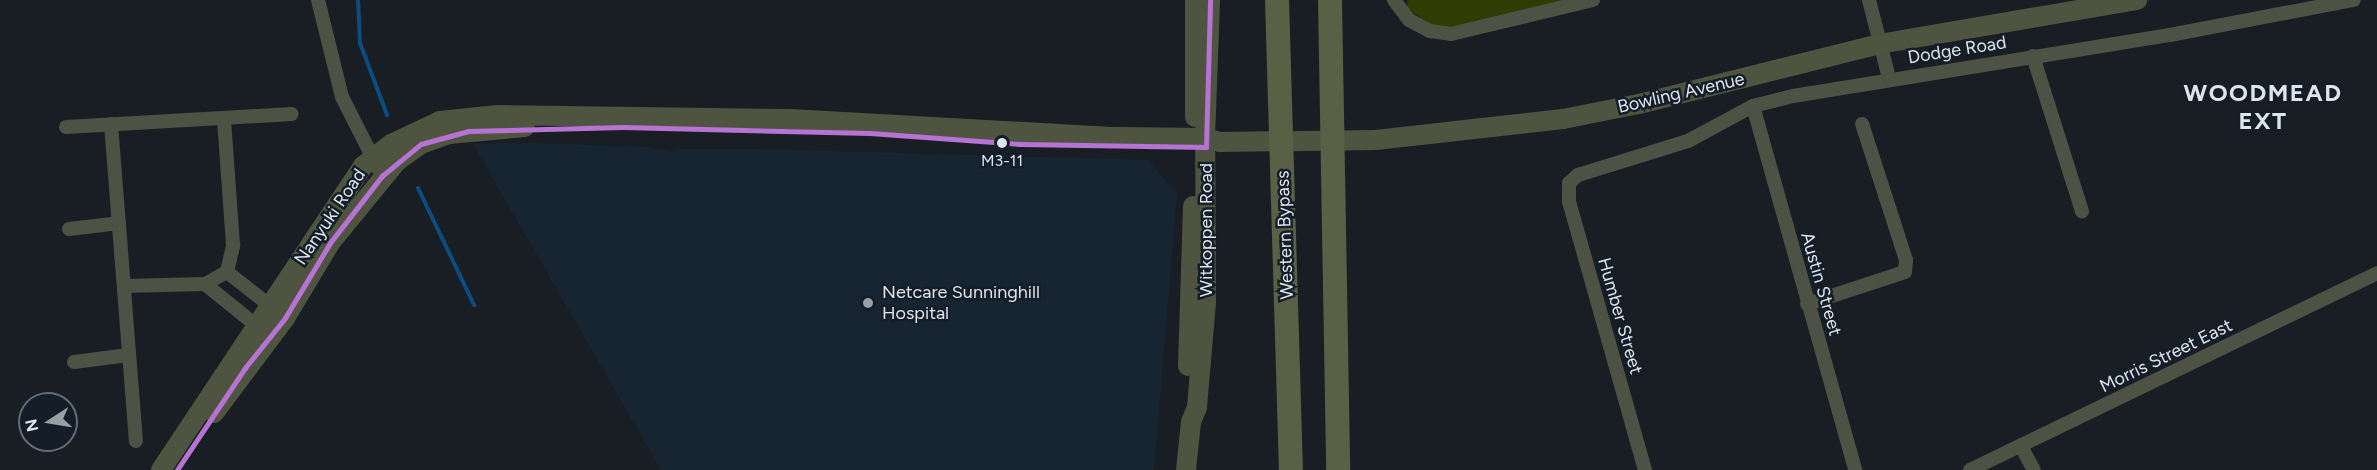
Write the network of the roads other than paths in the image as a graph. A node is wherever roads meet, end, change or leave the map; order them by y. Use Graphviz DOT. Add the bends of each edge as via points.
graph roads {
  1 [pos="318,0"];
  2 [pos="1195,0"];
  3 [pos="1210,0"];
  4 [pos="1277,0"];
  5 [pos="1330,0"];
  6 [pos="1394,0"];
  7 [pos="1593,0"];
  8 [pos="1869,0"];
  9 [pos="2137,0"];
  10 [pos="2354,0"];
  11 [pos="1879,44"];
  12 [pos="2033,56"];
  13 [pos="1889,78"];
  14 [pos="1753,106"];
  15 [pos="292,114"];
  16 [pos="224,118"];
  17 [pos="111,124"];
  18 [pos="1862,124"];
  19 [pos="66,127"];
  20 [pos="1204,142"];
  21 [pos="372,157"];
  22 [pos="1578,175"];
  23 [pos="382,176"];
  24 [pos="2082,211"];
  25 [pos="119,223"];
  26 [pos="69,229"];
  27 [pos="226,272"];
  28 [pos="2377,273"];
  29 [pos="205,284"];
  30 [pos="124,286"];
  31 [pos="1807,304"];
  32 [pos="278,312"];
  33 [pos="264,332"];
  34 [pos="129,356"];
  35 [pos="74,362"];
  36 [pos="136,441"];
  37 [pos="2021,446"];
  38 [pos="160,470"];
  39 [pos="177,470"];
  40 [pos="1186,470"];
  41 [pos="1291,470"];
  42 [pos="1338,470"];
  43 [pos="1645,470"];
  44 [pos="1855,470"];
  45 [pos="1970,470"];
  46 [pos="2034,470"];
  1 -- 21 [label="street" via="342,97"];
  2 -- 20 [label="main road, Witkoppen Road"];
  3 -- 20 [label="main road, Witkoppen Road"];
  4 -- 41 [label="highway, Western Bypass"];
  5 -- 42 [label="highway"];
  6 -- 7 [label="street" via="1409,20 1430,31 1451,34"];
  8 -- 11 [label="street"];
  9 -- 11 [label="main road, Bowling Avenue"];
  10 -- 12 [label="street, Dodge Road"];
  11 -- 13 [label="street"];
  11 -- 20 [label="main road, Bowling Avenue" via="1574,117 1376,140"];
  12 -- 13 [label="street, Dodge Road"];
  12 -- 24 [label="street"];
  13 -- 14 [label="street, Dodge Road"];
  14 -- 22 [label="street, Dodge Road" via="1688,141"];
  14 -- 31 [label="street, Austin Street"];
  15 -- 16 [label="street"];
  16 -- 17 [label="street"];
  16 -- 27 [label="street" via="233,245"];
  17 -- 19 [label="street"];
  17 -- 25 [label="street"];
  18 -- 31 [label="street" via="1906,260 1905,272"];
  20 -- 21 [label="main road, Nanyuki Road" via="790,119 490,115 426,126"];
  20 -- 23 [label="main road, Nanyuki Road" via="1021,144 870,133 541,127 470,131 436,138 409,151"];
  20 -- 40 [label="main road, Witkoppen Road" via="1206,303 1197,406 1191,422"];
  21 -- 23 [label="street"];
  21 -- 32 [label="main road, Nanyuki Road"];
  22 -- 43 [label="street, Humber Street" via="1569,183 1569,202"];
  23 -- 32 [label="main road, Nanyuki Road"];
  25 -- 26 [label="street"];
  25 -- 30 [label="street"];
  27 -- 29 [label="street"];
  27 -- 32 [label="street"];
  28 -- 37 [label="street, Morris Street East"];
  29 -- 30 [label="street"];
  29 -- 33 [label="street"];
  30 -- 34 [label="street"];
  31 -- 44 [label="street, Austin Street"];
  32 -- 33 [label="main road, Nanyuki Road"];
  33 -- 38 [label="main road, Nanyuki Road"];
  33 -- 39 [label="main road, Nanyuki Road" via="245,368"];
  34 -- 35 [label="street"];
  34 -- 36 [label="street"];
  37 -- 45 [label="street, Morris Street East"];
  37 -- 46 [label="street"];
}
